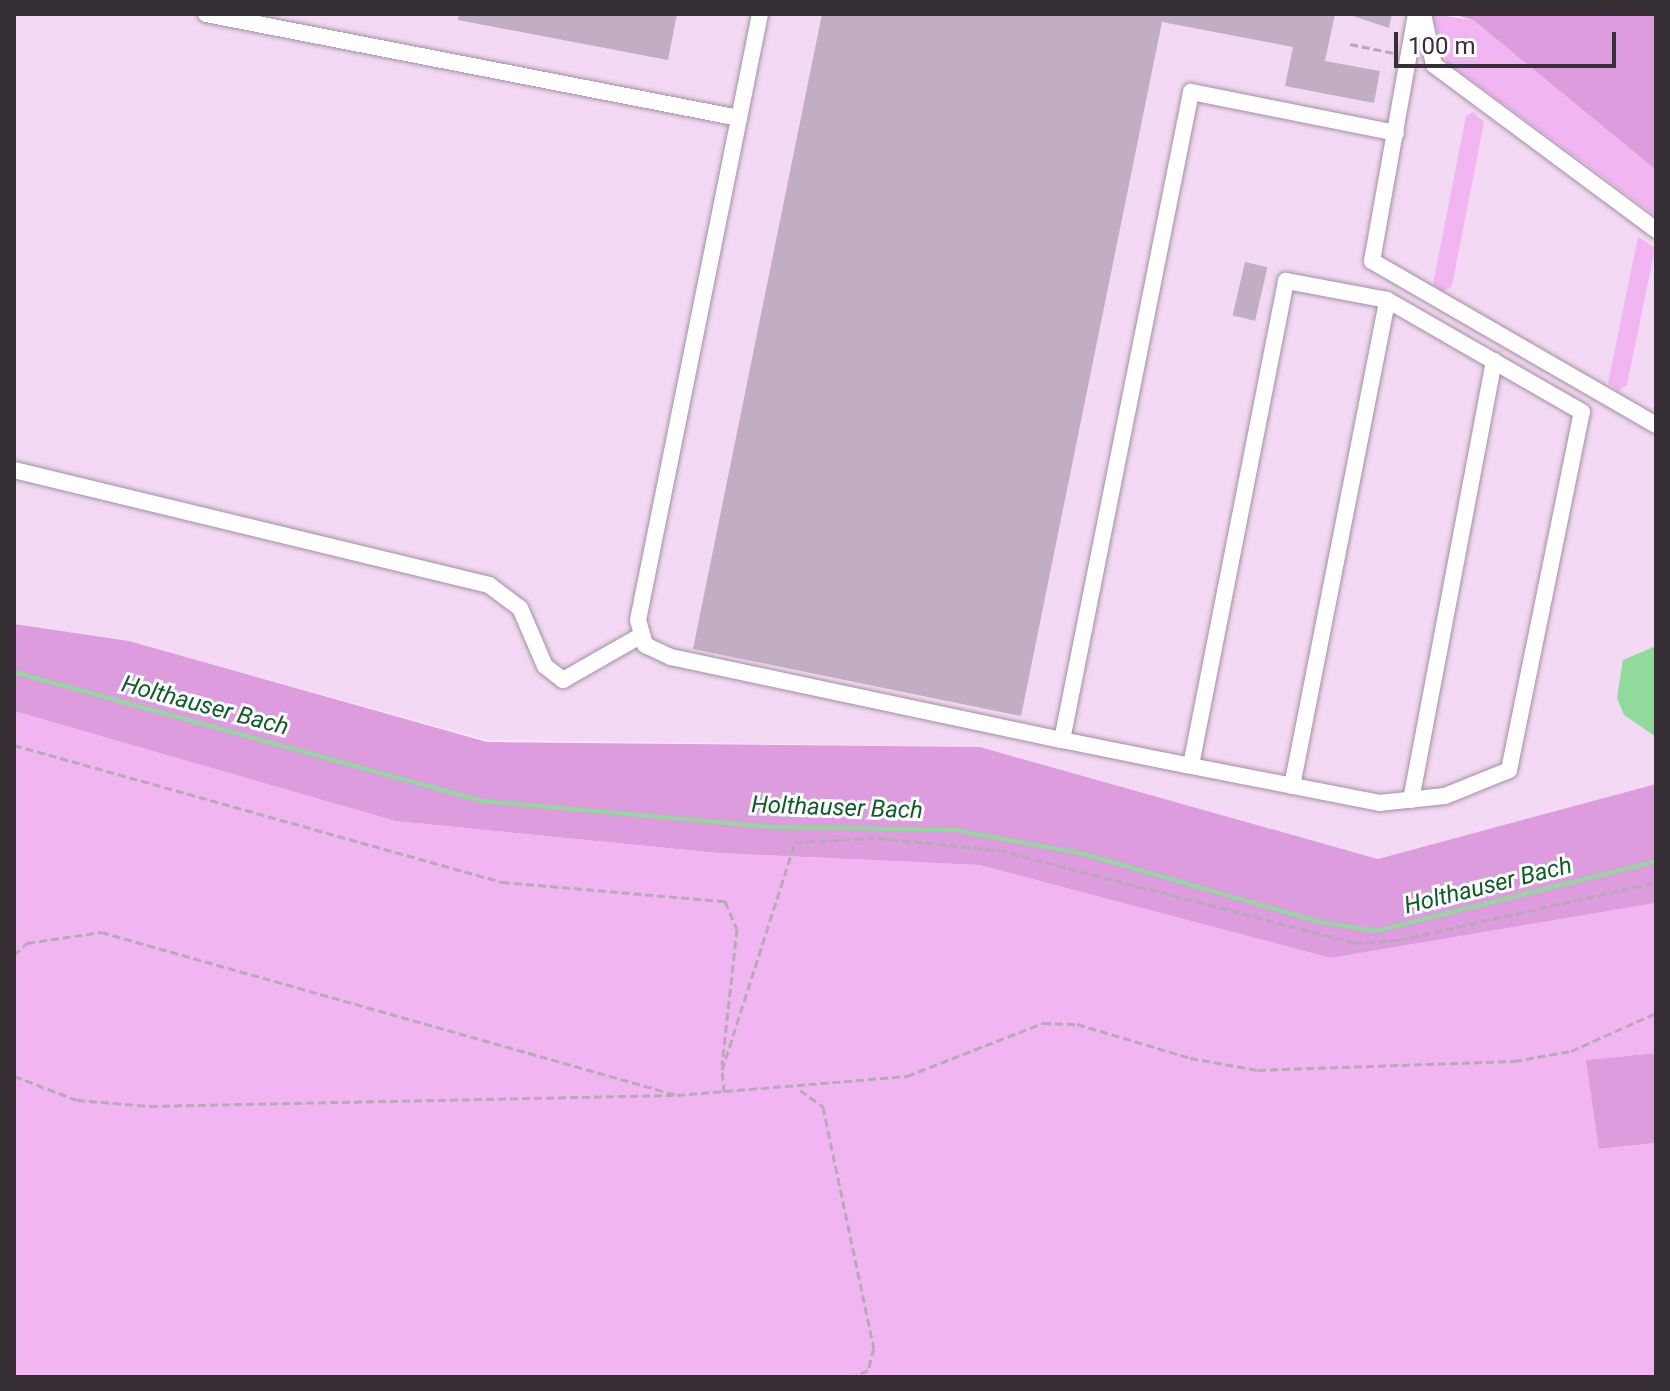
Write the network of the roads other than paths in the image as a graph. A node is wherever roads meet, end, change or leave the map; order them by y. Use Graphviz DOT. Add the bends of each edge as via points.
graph roads {
  1 [pos="206,14"];
  2 [pos="760,14"];
  3 [pos="1416,14"];
  4 [pos="1423,14"];
  5 [pos="739,118"];
  6 [pos="1396,133"];
  7 [pos="1656,230"];
  8 [pos="1387,300"];
  9 [pos="1494,361"];
  10 [pos="1656,425"];
  11 [pos="14,470"];
  12 [pos="642,635"];
  13 [pos="1062,740"];
  14 [pos="1191,766"];
  15 [pos="1292,786"];
  16 [pos="1411,800"];
  1 -- 5 [label="lane"];
  2 -- 5 [label="lane"];
  3 -- 6 [label="lane"];
  4 -- 7 [label="lane" via="1434,65"];
  5 -- 12 [label="lane" via="638,620"];
  6 -- 10 [label="lane" via="1372,261"];
  6 -- 13 [label="lane" via="1191,92"];
  8 -- 9 [label="lane"];
  8 -- 14 [label="lane" via="1286,281"];
  8 -- 15 [label="lane"];
  9 -- 16 [label="lane"];
  9 -- 16 [label="lane" via="1582,412 1509,770 1445,796"];
  11 -- 12 [label="lane" via="489,585 520,608 545,666 563,680"];
  12 -- 13 [label="lane" via="645,645 671,657"];
  13 -- 14 [label="lane"];
  14 -- 15 [label="lane"];
  15 -- 16 [label="lane" via="1379,803"];
}
